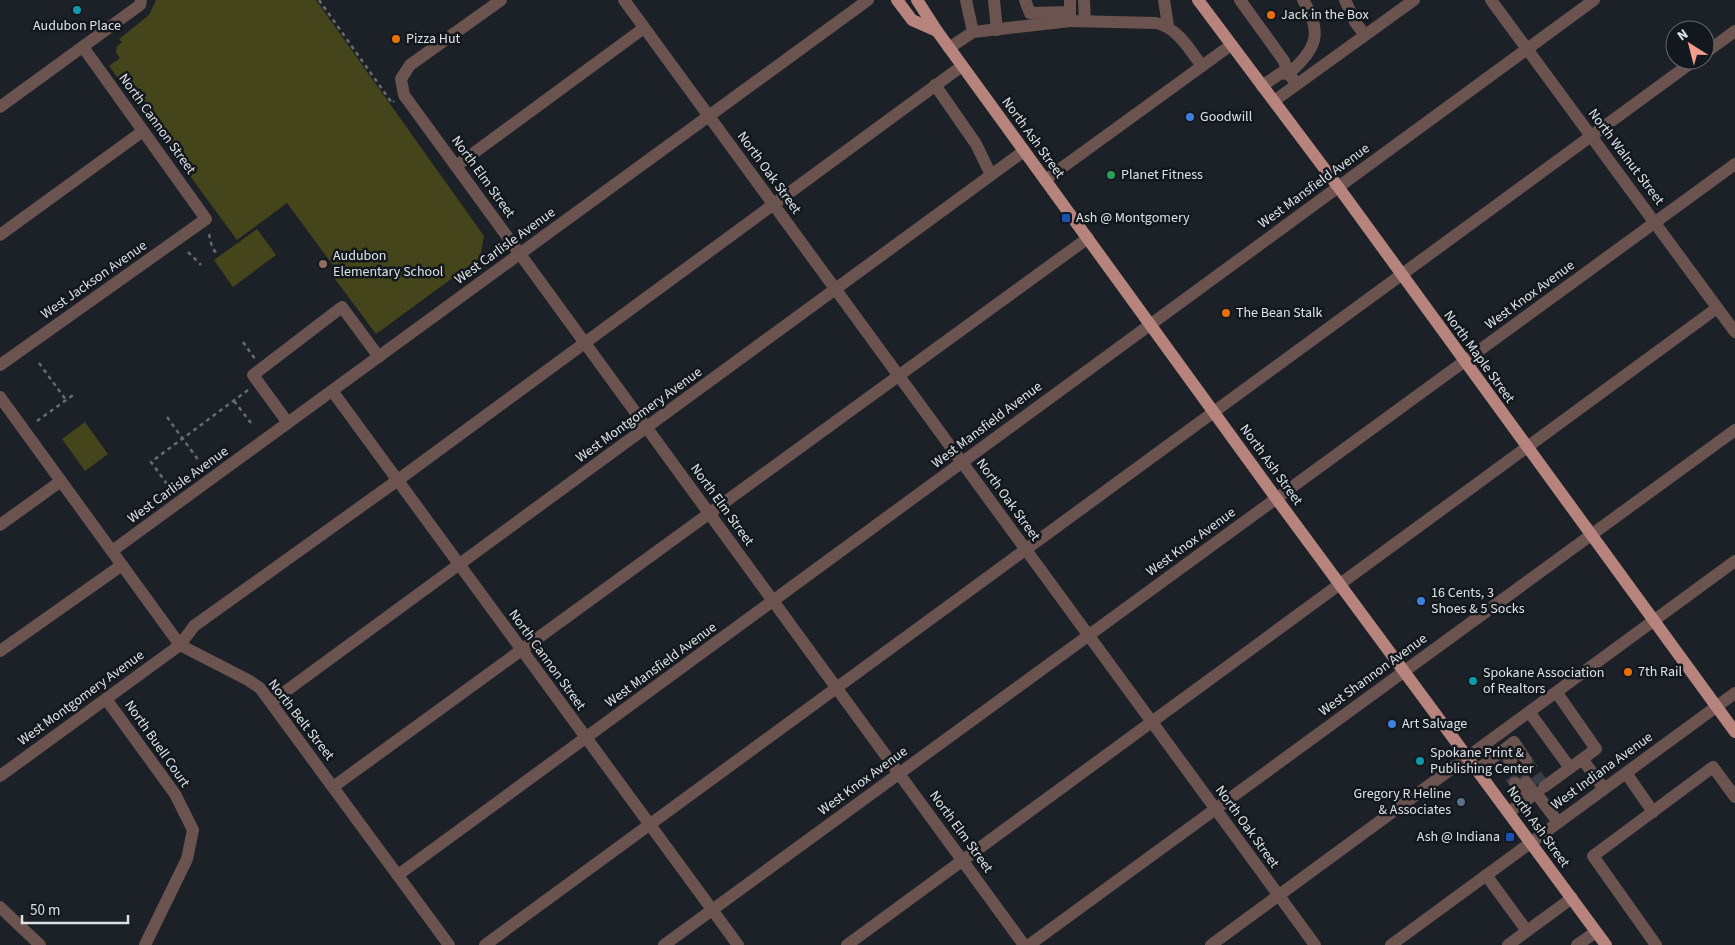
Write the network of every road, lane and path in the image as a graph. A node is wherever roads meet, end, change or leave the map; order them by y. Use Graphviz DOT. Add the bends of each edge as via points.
graph roads {
  1 [pos="141,0"];
  2 [pos="319,0"];
  3 [pos="501,0"];
  4 [pos="624,0"];
  5 [pos="868,0"];
  6 [pos="897,0"];
  7 [pos="917,0"];
  8 [pos="966,0"];
  9 [pos="994,0"];
  10 [pos="1025,0"];
  11 [pos="1084,0"];
  12 [pos="1164,0"];
  13 [pos="1198,0"];
  14 [pos="1240,0"];
  15 [pos="1303,0"];
  16 [pos="1345,0"];
  17 [pos="1414,0"];
  18 [pos="1491,0"];
  19 [pos="1594,0"];
  20 [pos="1205,6"];
  21 [pos="1070,11"];
  22 [pos="1085,21"];
  23 [pos="1168,26"];
  24 [pos="644,28"];
  25 [pos="997,30"];
  26 [pos="937,31"];
  27 [pos="1735,31"];
  28 [pos="973,32"];
  29 [pos="1366,35"];
  30 [pos="1231,45"];
  31 [pos="1715,46"];
  32 [pos="83,47"];
  33 [pos="949,48"];
  34 [pos="1527,48"];
  35 [pos="962,66"];
  36 [pos="1202,66"];
  37 [pos="1681,70"];
  38 [pos="1288,74"];
  39 [pos="1298,84"];
  40 [pos="935,85"];
  41 [pos="1262,86"];
  42 [pos="404,95"];
  43 [pos="1274,101"];
  44 [pos="0,107"];
  45 [pos="709,116"];
  46 [pos="143,131"];
  47 [pos="1591,136"];
  48 [pos="1024,151"];
  49 [pos="1735,164"];
  50 [pos="456,166"];
  51 [pos="991,175"];
  52 [pos="1045,180"];
  53 [pos="1338,188"];
  54 [pos="773,204"];
  55 [pos="1655,222"];
  56 [pos="207,224"];
  57 [pos="0,236"];
  58 [pos="1088,238"];
  59 [pos="188,252"];
  60 [pos="216,253"];
  61 [pos="521,254"];
  62 [pos="201,265"];
  63 [pos="1402,274"];
  64 [pos="835,289"];
  65 [pos="1717,308"];
  66 [pos="1150,323"];
  67 [pos="1735,332"];
  68 [pos="243,342"];
  69 [pos="584,342"];
  70 [pos="379,357"];
  71 [pos="1464,362"];
  72 [pos="39,363"];
  73 [pos="0,366"];
  74 [pos="259,374"];
  75 [pos="899,376"];
  76 [pos="333,392"];
  77 [pos="76,393"];
  78 [pos="0,397"];
  79 [pos="66,400"];
  80 [pos="234,401"];
  81 [pos="1215,413"];
  82 [pos="166,417"];
  83 [pos="37,421"];
  84 [pos="251,423"];
  85 [pos="288,423"];
  86 [pos="647,428"];
  87 [pos="1735,430"];
  88 [pos="182,439"];
  89 [pos="1526,448"];
  90 [pos="199,461"];
  91 [pos="962,463"];
  92 [pos="398,480"];
  93 [pos="61,481"];
  94 [pos="167,484"];
  95 [pos="1276,498"];
  96 [pos="710,514"];
  97 [pos="0,525"];
  98 [pos="1590,535"];
  99 [pos="1025,548"];
  100 [pos="112,551"];
  101 [pos="1735,561"];
  102 [pos="122,565"];
  103 [pos="459,565"];
  104 [pos="1339,584"];
  105 [pos="774,601"];
  106 [pos="1654,621"];
  107 [pos="1088,636"];
  108 [pos="180,645"];
  109 [pos="0,651"];
  110 [pos="521,651"];
  111 [pos="1404,671"];
  112 [pos="837,686"];
  113 [pos="1557,693"];
  114 [pos="1735,693"];
  115 [pos="106,699"];
  116 [pos="271,702"];
  117 [pos="1716,707"];
  118 [pos="1530,713"];
  119 [pos="1151,721"];
  120 [pos="1735,732"];
  121 [pos="586,738"];
  122 [pos="1468,758"];
  123 [pos="1526,760"];
  124 [pos="1583,760"];
  125 [pos="1570,768"];
  126 [pos="1477,770"];
  127 [pos="900,772"];
  128 [pos="1626,772"];
  129 [pos="0,776"];
  130 [pos="1520,782"];
  131 [pos="334,787"];
  132 [pos="1604,789"];
  133 [pos="1537,791"];
  134 [pos="1735,797"];
  135 [pos="1214,808"];
  136 [pos="1509,812"];
  137 [pos="1653,812"];
  138 [pos="1558,822"];
  139 [pos="650,824"];
  140 [pos="1531,842"];
  141 [pos="962,859"];
  142 [pos="398,875"];
  143 [pos="1486,875"];
  144 [pos="1278,895"];
  145 [pos="1572,898"];
  146 [pos="0,907"];
  147 [pos="712,910"];
  148 [pos="1527,931"];
  149 [pos="1596,932"];
  150 [pos="40,945"];
  151 [pos="144,945"];
  152 [pos="449,945"];
  153 [pos="485,945"];
  154 [pos="664,945"];
  155 [pos="738,945"];
  156 [pos="847,945"];
  157 [pos="1024,945"];
  158 [pos="1029,945"];
  159 [pos="1211,945"];
  160 [pos="1315,945"];
  161 [pos="1391,945"];
  162 [pos="1508,945"];
  163 [pos="1577,945"];
  164 [pos="1606,945"];
  165 [pos="1656,945"];
  1 -- 32 [label="street" via="140,5"];
  2 -- 42 [label="path" via="392,103"];
  3 -- 42 [label="street, North Elm Street" via="410,66 400,80"];
  4 -- 24 [label="street, North Oak Street"];
  5 -- 45 [label="street, West Carlisle Avenue"];
  6 -- 26 [label="main road" via="912,20"];
  7 -- 26 [label="main road, North Ash Street"];
  8 -- 28 [label="street"];
  9 -- 25 [label="street"];
  10 -- 21 [label="street" via="1030,13"];
  11 -- 22 [label="street"];
  12 -- 23 [label="street"];
  13 -- 20 [label="main road, North Maple Street"];
  14 -- 38 [label="street" via="1284,61"];
  15 -- 38 [label="street" via="1316,26 1314,44 1306,58"];
  16 -- 29 [label="street" via="1355,22"];
  17 -- 29 [label="street"];
  18 -- 34 [label="street, North Walnut Street"];
  19 -- 34 [label="street, West Mansfield Avenue"];
  20 -- 30 [label="main road, North Maple Street"];
  21 -- 22 [label="street"];
  21 -- 25 [label="street"];
  22 -- 23 [label="street"];
  23 -- 36 [label="street"];
  24 -- 45 [label="street, North Oak Street"];
  24 -- 50 [label="street"];
  25 -- 28 [label="street"];
  26 -- 33 [label="main road, North Ash Street"];
  27 -- 31 [label="street"];
  28 -- 33 [label="street"];
  29 -- 39 [label="street"];
  30 -- 36 [label="street"];
  30 -- 41 [label="main road, North Maple Street"];
  32 -- 44 [label="street"];
  32 -- 46 [label="street, North Cannon Street"];
  33 -- 35 [label="main road, North Ash Street"];
  34 -- 47 [label="street, North Walnut Street"];
  34 -- 53 [label="street, West Mansfield Avenue"];
  35 -- 40 [label="street, West Montgomery Avenue"];
  35 -- 48 [label="main road, North Ash Street"];
  36 -- 52 [label="street"];
  37 -- 47 [label="street"];
  38 -- 39 [label="street"];
  38 -- 41 [label="street" via="1281,73"];
  39 -- 43 [label="street"];
  40 -- 51 [label="street" via="976,144"];
  40 -- 54 [label="street, West Montgomery Avenue"];
  41 -- 43 [label="main road, North Maple Street"];
  42 -- 50 [label="street, North Elm Street"];
  43 -- 53 [label="main road, North Maple Street"];
  45 -- 54 [label="street, North Oak Street"];
  45 -- 61 [label="street, West Carlisle Avenue"];
  46 -- 56 [label="street, North Cannon Street"];
  46 -- 57 [label="street"];
  47 -- 55 [label="street, North Walnut Street"];
  47 -- 63 [label="street"];
  48 -- 51 [label="street, West Montgomery Avenue"];
  48 -- 52 [label="main road, North Ash Street"];
  49 -- 55 [label="street, West Knox Avenue"];
  50 -- 61 [label="street, North Elm Street"];
  51 -- 64 [label="street, West Montgomery Avenue"];
  52 -- 58 [label="main road, North Ash Street"];
  53 -- 63 [label="main road, North Maple Street"];
  53 -- 66 [label="street, West Mansfield Avenue"];
  54 -- 64 [label="street, North Oak Street"];
  54 -- 69 [label="street, West Montgomery Avenue"];
  55 -- 65 [label="street, North Walnut Street"];
  55 -- 71 [label="street, West Knox Avenue"];
  56 -- 60 [label="path"];
  56 -- 73 [label="street, West Jackson Avenue"];
  58 -- 66 [label="main road, North Ash Street"];
  58 -- 75 [label="street"];
  59 -- 62 [label="path"];
  61 -- 69 [label="street, North Elm Street"];
  61 -- 70 [label="street, West Carlisle Avenue"];
  63 -- 71 [label="main road, North Maple Street"];
  63 -- 81 [label="street"];
  64 -- 75 [label="street, North Oak Street"];
  64 -- 86 [label="street, West Montgomery Avenue"];
  65 -- 67 [label="street, North Walnut Street"];
  65 -- 89 [label="street"];
  66 -- 81 [label="main road, North Ash Street"];
  66 -- 91 [label="street, West Mansfield Avenue"];
  68 -- 74 [label="path"];
  69 -- 86 [label="street, North Elm Street"];
  69 -- 92 [label="street, West Montgomery Avenue"];
  70 -- 74 [label="street" via="342,307"];
  70 -- 76 [label="street, West Carlisle Avenue"];
  71 -- 89 [label="main road, North Maple Street"];
  71 -- 95 [label="street, West Knox Avenue"];
  72 -- 79 [label="path"];
  74 -- 80 [label="path" via="250,389"];
  74 -- 85 [label="street"];
  75 -- 91 [label="street, North Oak Street"];
  75 -- 96 [label="street"];
  76 -- 85 [label="street, West Carlisle Avenue"];
  76 -- 92 [label="street, North Cannon Street"];
  77 -- 79 [label="path"];
  78 -- 93 [label="street, North Belt Street"];
  79 -- 83 [label="path"];
  80 -- 84 [label="path"];
  80 -- 88 [label="path"];
  81 -- 95 [label="main road, North Ash Street"];
  81 -- 99 [label="street"];
  82 -- 88 [label="path"];
  85 -- 100 [label="street, West Carlisle Avenue"];
  86 -- 96 [label="street, North Elm Street"];
  86 -- 103 [label="street, West Montgomery Avenue"];
  87 -- 98 [label="street, West Shannon Avenue"];
  88 -- 90 [label="path"];
  88 -- 94 [label="path" via="151,462"];
  89 -- 98 [label="main road, North Maple Street"];
  89 -- 104 [label="street"];
  91 -- 99 [label="street, North Oak Street"];
  91 -- 105 [label="street, West Mansfield Avenue"];
  92 -- 103 [label="street, North Cannon Street"];
  92 -- 108 [label="street, West Montgomery Avenue" via="194,626"];
  93 -- 97 [label="street"];
  93 -- 100 [label="street, North Belt Street"];
  95 -- 104 [label="main road, North Ash Street"];
  95 -- 107 [label="street, West Knox Avenue"];
  96 -- 105 [label="street, North Elm Street"];
  96 -- 110 [label="street"];
  98 -- 106 [label="main road, North Maple Street"];
  98 -- 111 [label="street, West Shannon Avenue"];
  99 -- 107 [label="street, North Oak Street"];
  99 -- 112 [label="street"];
  100 -- 102 [label="street, North Belt Street"];
  101 -- 106 [label="street"];
  102 -- 108 [label="street, North Belt Street"];
  102 -- 109 [label="street"];
  103 -- 110 [label="street, North Cannon Street"];
  103 -- 116 [label="street, West Montgomery Avenue"];
  104 -- 111 [label="main road, North Ash Street"];
  104 -- 119 [label="street"];
  105 -- 112 [label="street, North Elm Street"];
  105 -- 121 [label="street, West Mansfield Avenue"];
  106 -- 113 [label="street"];
  106 -- 117 [label="main road, North Maple Street"];
  107 -- 119 [label="street, North Oak Street"];
  107 -- 127 [label="street, West Knox Avenue"];
  108 -- 115 [label="street, West Montgomery Avenue"];
  108 -- 116 [label="street, North Belt Street" via="248,680 260,688"];
  110 -- 121 [label="street, North Cannon Street"];
  110 -- 131 [label="street"];
  111 -- 122 [label="main road, North Ash Street"];
  111 -- 135 [label="street, West Shannon Avenue"];
  112 -- 127 [label="street, North Elm Street"];
  112 -- 139 [label="street"];
  113 -- 118 [label="street"];
  113 -- 124 [label="street" via="1596,749"];
  114 -- 117 [label="street, West Indiana Avenue"];
  115 -- 129 [label="street, West Montgomery Avenue"];
  115 -- 151 [label="street, North Buell Court" via="175,794 193,830 187,860"];
  116 -- 131 [label="street, North Belt Street"];
  117 -- 120 [label="main road, North Maple Street"];
  117 -- 128 [label="street, West Indiana Avenue"];
  118 -- 122 [label="street"];
  118 -- 125 [label="street"];
  119 -- 135 [label="street, North Oak Street"];
  119 -- 141 [label="street"];
  121 -- 139 [label="street, North Cannon Street"];
  121 -- 142 [label="street, West Mansfield Avenue"];
  122 -- 126 [label="main road, North Ash Street"];
  122 -- 144 [label="street"];
  123 -- 126 [label="street" via="1514,742 1503,757"];
  124 -- 125 [label="street"];
  124 -- 132 [label="street"];
  125 -- 133 [label="street"];
  126 -- 136 [label="main road, North Ash Street"];
  127 -- 141 [label="street, North Elm Street"];
  127 -- 147 [label="street, West Knox Avenue"];
  128 -- 132 [label="street, West Indiana Avenue"];
  128 -- 137 [label="street"];
  130 -- 133 [label="street"];
  131 -- 142 [label="street, North Belt Street"];
  132 -- 138 [label="street, West Indiana Avenue"];
  133 -- 136 [label="street"];
  133 -- 138 [label="street"];
  134 -- 137 [label="street" via="1713,767"];
  135 -- 144 [label="street, North Oak Street"];
  135 -- 158 [label="street, West Shannon Avenue"];
  136 -- 140 [label="main road, North Ash Street"];
  137 -- 165 [label="street" via="1593,856"];
  138 -- 140 [label="street, West Indiana Avenue"];
  139 -- 147 [label="street, North Cannon Street"];
  139 -- 153 [label="street"];
  140 -- 143 [label="street, West Indiana Avenue"];
  140 -- 145 [label="main road, North Ash Street"];
  141 -- 156 [label="street"];
  141 -- 157 [label="street, North Elm Street"];
  142 -- 152 [label="street, North Belt Street"];
  143 -- 148 [label="street"];
  143 -- 161 [label="street, West Indiana Avenue"];
  144 -- 159 [label="street"];
  144 -- 160 [label="street, North Oak Street"];
  145 -- 148 [label="street"];
  145 -- 149 [label="main road, North Ash Street"];
  146 -- 150 [label="street"];
  147 -- 154 [label="street, West Knox Avenue"];
  147 -- 155 [label="street, North Cannon Street"];
  148 -- 162 [label="street"];
  149 -- 163 [label="street"];
  149 -- 164 [label="main road, North Ash Street"];
}
